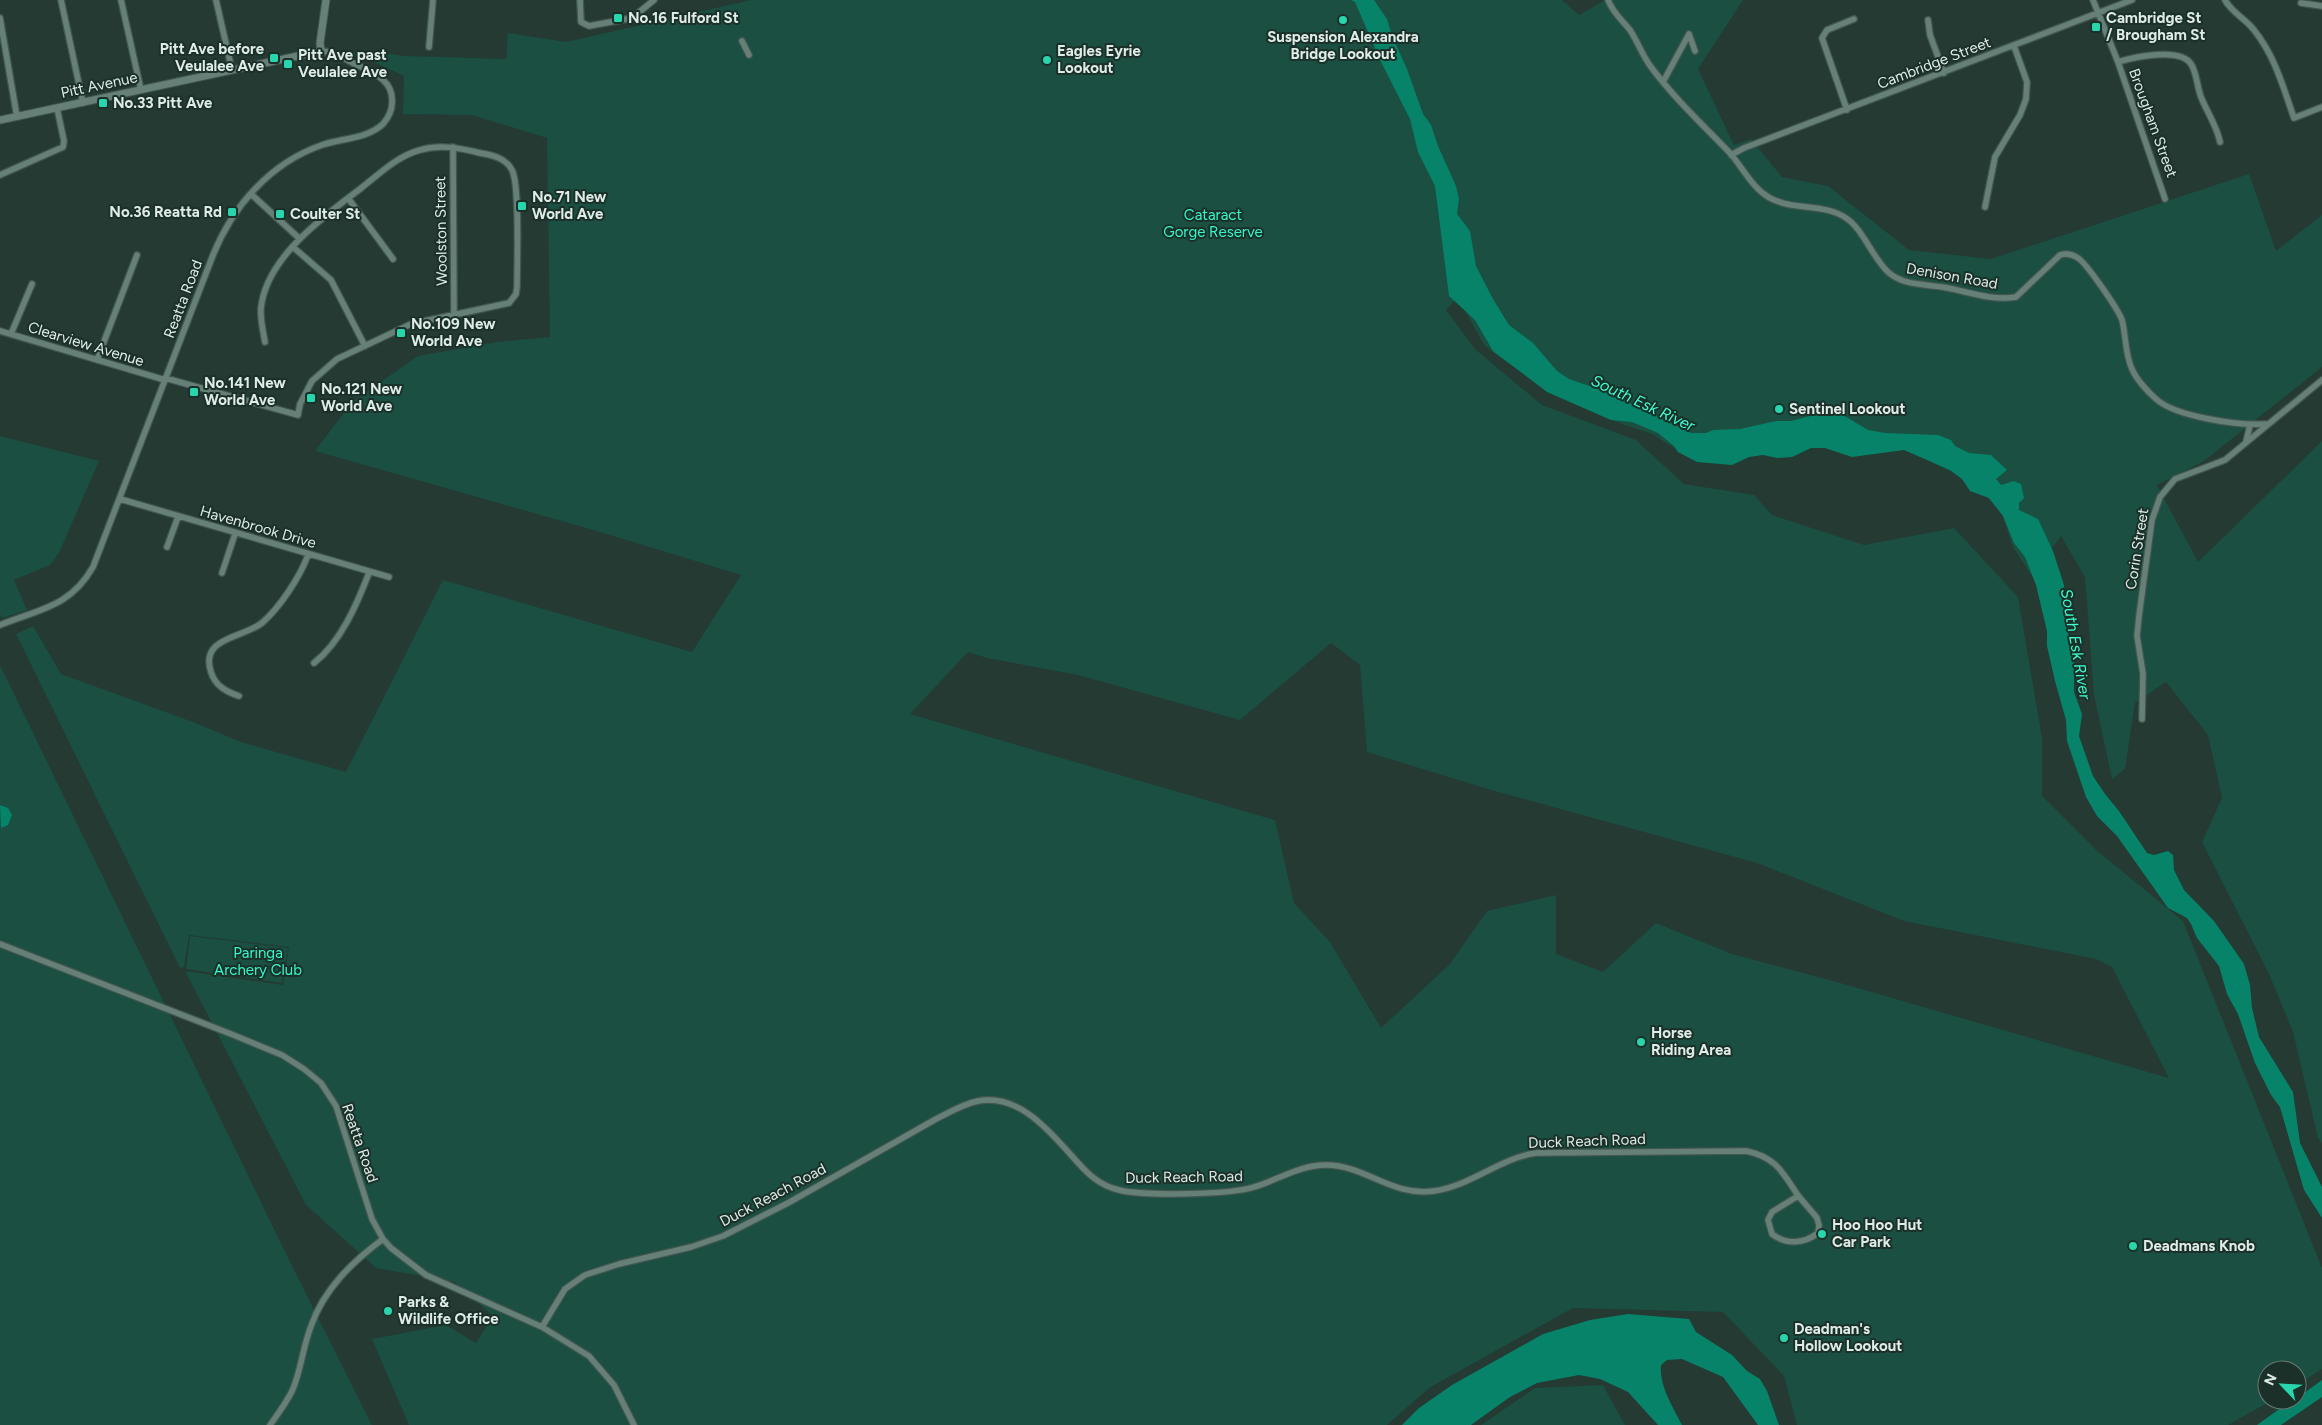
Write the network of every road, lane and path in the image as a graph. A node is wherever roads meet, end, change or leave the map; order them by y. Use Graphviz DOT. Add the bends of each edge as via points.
graph roads {
  1 [pos="61,0"];
  2 [pos="121,0"];
  3 [pos="216,0"];
  4 [pos="326,0"];
  5 [pos="433,0"];
  6 [pos="580,0"];
  7 [pos="654,0"];
  8 [pos="1608,0"];
  9 [pos="2093,0"];
  10 [pos="2132,0"];
  11 [pos="2224,0"];
  12 [pos="2300,3"];
  13 [pos="2322,6"];
  14 [pos="2098,13"];
  15 [pos="0,18"];
  16 [pos="1854,19"];
  17 [pos="1928,20"];
  18 [pos="742,41"];
  19 [pos="2014,46"];
  20 [pos="429,47"];
  21 [pos="321,51"];
  22 [pos="1695,51"];
  23 [pos="749,54"];
  24 [pos="2118,62"];
  25 [pos="232,70"];
  26 [pos="1944,73"];
  27 [pos="1664,82"];
  28 [pos="141,90"];
  29 [pos="83,103"];
  30 [pos="2322,106"];
  31 [pos="57,108"];
  32 [pos="1847,110"];
  33 [pos="17,117"];
  34 [pos="0,120"];
  35 [pos="2220,142"];
  36 [pos="1720,144"];
  37 [pos="453,147"];
  38 [pos="1744,148"];
  39 [pos="1731,155"];
  40 [pos="0,174"];
  41 [pos="251,194"];
  42 [pos="348,198"];
  43 [pos="2165,199"];
  44 [pos="1985,208"];
  45 [pos="300,239"];
  46 [pos="293,247"];
  47 [pos="137,255"];
  48 [pos="393,259"];
  49 [pos="32,284"];
  50 [pos="454,314"];
  51 [pos="0,331"];
  52 [pos="11,334"];
  53 [pos="265,342"];
  54 [pos="365,346"];
  55 [pos="97,360"];
  56 [pos="165,379"];
  57 [pos="2322,380"];
  58 [pos="2266,424"];
  59 [pos="2250,425"];
  60 [pos="2246,442"];
  61 [pos="120,499"];
  62 [pos="178,517"];
  63 [pos="235,534"];
  64 [pos="166,547"];
  65 [pos="308,555"];
  66 [pos="222,573"];
  67 [pos="369,573"];
  68 [pos="389,577"];
  69 [pos="0,625"];
  70 [pos="314,663"];
  71 [pos="239,696"];
  72 [pos="2142,718"];
  73 [pos="0,944"];
  74 [pos="1798,1196"];
  75 [pos="383,1238"];
  76 [pos="542,1327"];
  77 [pos="270,1425"];
  78 [pos="634,1425"];
  1 -- 29 [label="street"];
  2 -- 28 [label="street"];
  3 -- 25 [label="street"];
  4 -- 21 [label="street"];
  5 -- 20 [label="street"];
  6 -- 7 [label="street" via="580,17 586,26 632,18"];
  8 -- 27 [label="street, Denison Road" via="1633,34 1648,64"];
  9 -- 14 [label="street, Brougham Street"];
  10 -- 14 [label="street, Cambridge Street"];
  11 -- 30 [label="street" via="2248,22 2267,48 2294,118"];
  12 -- 13 [label="street"];
  14 -- 19 [label="street, Cambridge Street"];
  14 -- 24 [label="street, Brougham Street"];
  15 -- 33 [label="street"];
  16 -- 32 [label="street" via="1826,30 1822,38"];
  17 -- 26 [label="street"];
  18 -- 23 [label="street"];
  19 -- 26 [label="street, Cambridge Street"];
  19 -- 44 [label="street" via="2027,82 2026,99 1997,152"];
  21 -- 25 [label="street, Pitt Avenue"];
  21 -- 41 [label="street, Reatta Road" via="343,58 382,78 391,93 389,116 372,131 323,145 288,162"];
  22 -- 27 [label="street" via="1689,34"];
  24 -- 35 [label="street" via="2148,56 2177,56 2188,60"];
  24 -- 43 [label="street, Brougham Street"];
  25 -- 28 [label="street, Pitt Avenue"];
  26 -- 32 [label="street, Cambridge Street"];
  27 -- 36 [label="street, Denison Road"];
  28 -- 29 [label="street, Pitt Avenue"];
  29 -- 31 [label="street, Pitt Avenue"];
  31 -- 33 [label="street, Pitt Avenue"];
  31 -- 40 [label="street" via="63,146"];
  32 -- 38 [label="street, Cambridge Street"];
  33 -- 34 [label="street, Pitt Avenue"];
  36 -- 38 [label="street, Cambridge Street"];
  36 -- 39 [label="street, Denison Road"];
  37 -- 42 [label="street" via="430,148 410,154"];
  37 -- 50 [label="street, Woolston Street"];
  37 -- 50 [label="street" via="504,161 514,176 516,192 516,294 509,303"];
  38 -- 39 [label="street, Cambridge Street"];
  39 -- 59 [label="street, Denison Road" via="1769,198 1789,205 1832,211 1846,218 1888,271 1908,282 1986,298 2012,297 2024,291 2060,255 2065,253 2079,258 2118,312 2132,370 2154,397 2172,409"];
  41 -- 45 [label="street"];
  41 -- 56 [label="street, Reatta Road" via="231,218 219,240"];
  42 -- 45 [label="street" via="316,222"];
  42 -- 48 [label="street"];
  45 -- 46 [label="street"];
  46 -- 53 [label="street" via="274,271 263,299 261,315"];
  46 -- 54 [label="street" via="331,280"];
  47 -- 55 [label="street"];
  49 -- 52 [label="street"];
  50 -- 54 [label="street" via="411,324"];
  51 -- 52 [label="street, Clearview Avenue"];
  52 -- 55 [label="street, Clearview Avenue"];
  54 -- 56 [label="street, Clearview Avenue" via="337,360 319,374 304,395 298,416"];
  55 -- 56 [label="street, Clearview Avenue"];
  56 -- 61 [label="street, Reatta Road"];
  57 -- 58 [label="street, Corin Street"];
  58 -- 59 [label="street, Denison Road"];
  58 -- 60 [label="street, Corin Street"];
  59 -- 60 [label="street"];
  60 -- 72 [label="street, Corin Street" via="2214,466 2175,479 2158,502 2151,527 2138,636 2143,674"];
  61 -- 62 [label="street, Havenbrook Drive"];
  61 -- 69 [label="street, Reatta Road" via="94,567 81,586 58,604"];
  62 -- 63 [label="street, Havenbrook Drive"];
  62 -- 64 [label="street"];
  63 -- 65 [label="street, Havenbrook Drive"];
  63 -- 66 [label="street"];
  65 -- 67 [label="street, Havenbrook Drive"];
  65 -- 71 [label="street" via="298,576 265,621 256,628 220,642 212,652 209,667 213,678 224,690"];
  67 -- 68 [label="street, Havenbrook Drive"];
  67 -- 70 [label="street" via="350,616 322,657"];
  73 -- 75 [label="street, Reatta Road" via="231,1034 282,1055 304,1069 321,1083 336,1106 372,1219"];
  74 -- 74 [label="street, Duck Reach Road" via="1817,1218 1819,1231 1800,1242 1784,1240 1770,1231 1769,1217"];
  74 -- 76 [label="street, Duck Reach Road" via="1782,1171 1768,1158 1746,1151 1728,1150 1536,1153 1516,1158 1456,1186 1424,1192 1397,1189 1350,1170 1325,1165 1299,1170 1243,1190 1130,1192 1106,1186 1091,1177 1050,1132 1024,1111 1004,1102 983,1100 951,1111 723,1236 585,1275 565,1289"];
  75 -- 76 [label="street, Reatta Road" via="403,1259 426,1275"];
  75 -- 77 [label="street" via="357,1258 327,1295 311,1325 292,1389"];
  76 -- 78 [label="street, Reatta Road" via="578,1348 602,1370 614,1385"];
}
